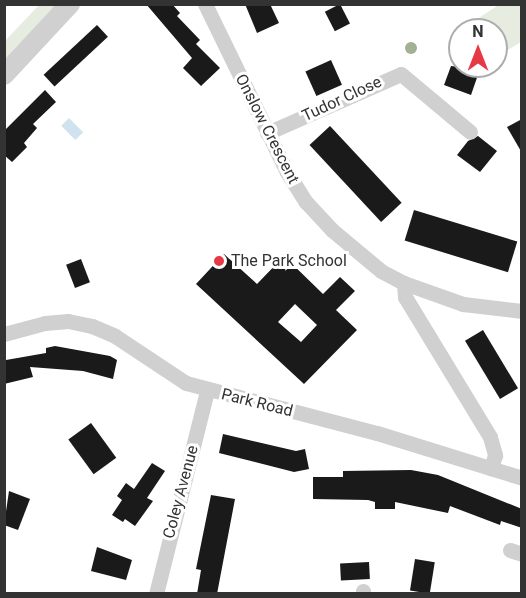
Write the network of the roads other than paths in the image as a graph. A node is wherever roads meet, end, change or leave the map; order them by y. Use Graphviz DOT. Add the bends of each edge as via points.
graph roads {
  1 [pos="70,4"];
  2 [pos="205,4"];
  3 [pos="5,72"];
  4 [pos="470,132"];
  5 [pos="267,133"];
  6 [pos="404,283"];
  7 [pos="522,311"];
  8 [pos="4,334"];
  9 [pos="207,391"];
  10 [pos="491,468"];
  11 [pos="522,478"];
  12 [pos="156,594"];
  1 -- 3 [label="street"];
  2 -- 5 [label="street, Onslow Crescent"];
  4 -- 5 [label="street, Tudor Close" via="401,74"];
  5 -- 6 [label="street, Onslow Crescent" via="287,172 318,216 369,262"];
  6 -- 7 [label="street, Onslow Crescent" via="463,304"];
  6 -- 10 [label="street" via="405,297 490,436 495,455"];
  8 -- 9 [label="street, Park Road" via="45,322 92,326 115,336 172,377"];
  9 -- 10 [label="street, Park Road" via="347,424"];
  9 -- 12 [label="street, Coley Avenue"];
  10 -- 11 [label="street, Park Road"];
}
